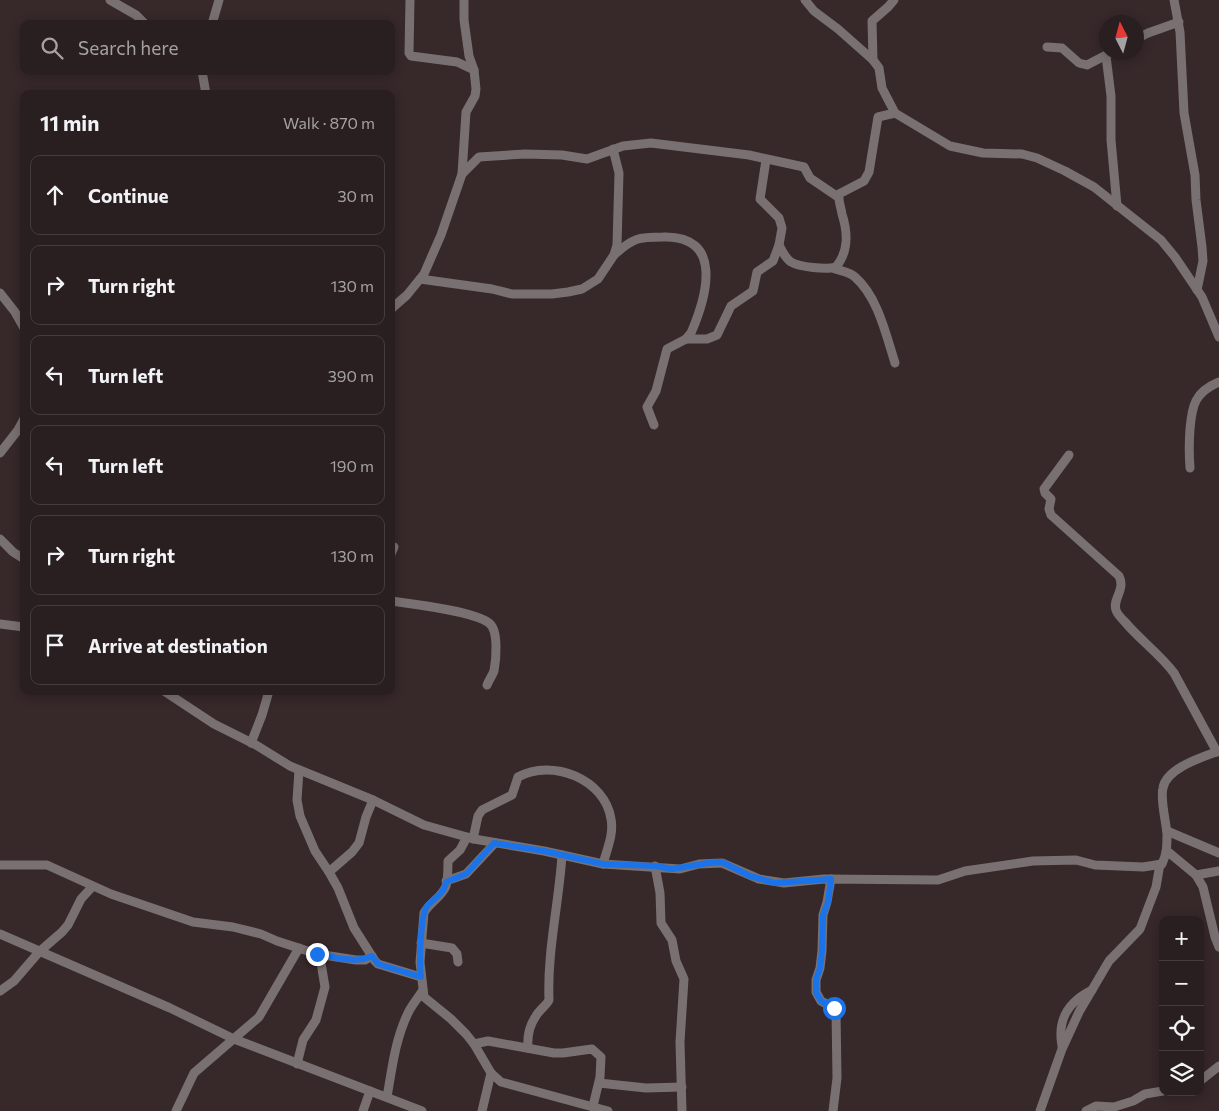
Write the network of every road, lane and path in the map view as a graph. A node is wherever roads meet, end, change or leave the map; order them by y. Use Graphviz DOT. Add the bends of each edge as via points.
graph roads {
  1 [pos="110,0"];
  2 [pos="219,0"];
  3 [pos="410,0"];
  4 [pos="464,0"];
  5 [pos="804,0"];
  6 [pos="894,0"];
  7 [pos="1174,0"];
  8 [pos="141,20"];
  9 [pos="213,20"];
  10 [pos="1179,22"];
  11 [pos="1144,35"];
  12 [pos="1047,47"];
  13 [pos="1099,59"];
  14 [pos="873,60"];
  15 [pos="1109,60"];
  16 [pos="474,70"];
  17 [pos="203,75"];
  18 [pos="205,90"];
  19 [pos="895,113"];
  20 [pos="613,149"];
  21 [pos="766,160"];
  22 [pos="462,174"];
  23 [pos="838,197"];
  24 [pos="1117,206"];
  25 [pos="779,245"];
  26 [pos="614,255"];
  27 [pos="833,268"];
  28 [pos="420,279"];
  29 [pos="1197,290"];
  30 [pos="0,293"];
  31 [pos="395,306"];
  32 [pos="20,321"];
  33 [pos="1219,337"];
  34 [pos="686,339"];
  35 [pos="895,363"];
  36 [pos="1219,382"];
  37 [pos="654,425"];
  38 [pos="20,426"];
  39 [pos="0,454"];
  40 [pos="1069,455"];
  41 [pos="1190,468"];
  42 [pos="0,539"];
  43 [pos="20,556"];
  44 [pos="395,602"];
  45 [pos="0,624"];
  46 [pos="20,626"];
  47 [pos="487,685"];
  48 [pos="170,695"];
  49 [pos="268,695"];
  50 [pos="251,742"];
  51 [pos="1218,752"];
  52 [pos="300,770"];
  53 [pos="373,800"];
  54 [pos="1166,831"];
  55 [pos="470,838"];
  56 [pos="494,843"];
  57 [pos="1167,851"];
  58 [pos="1219,853"];
  59 [pos="562,855"];
  60 [pos="603,864"];
  61 [pos="1160,864"];
  62 [pos="0,865"];
  63 [pos="656,866"];
  64 [pos="1219,871"];
  65 [pos="330,872"];
  66 [pos="1196,875"];
  67 [pos="831,879"];
  68 [pos="446,882"];
  69 [pos="92,887"];
  70 [pos="0,934"];
  71 [pos="421,943"];
  72 [pos="1219,947"];
  73 [pos="299,948"];
  74 [pos="39,952"];
  75 [pos="317,954"];
  76 [pos="372,956"];
  77 [pos="458,962"];
  78 [pos="421,977"];
  79 [pos="423,990"];
  80 [pos="0,991"];
  81 [pos="234,1039"];
  82 [pos="474,1044"];
  83 [pos="528,1048"];
  84 [pos="297,1064"];
  85 [pos="1219,1066"];
  86 [pos="491,1073"];
  87 [pos="1204,1078"];
  88 [pos="599,1083"];
  89 [pos="682,1087"];
  90 [pos="370,1091"];
  91 [pos="1159,1092"];
  92 [pos="387,1097"];
  93 [pos="594,1106"];
  94 [pos="176,1111"];
  95 [pos="363,1111"];
  96 [pos="422,1111"];
  97 [pos="482,1111"];
  98 [pos="608,1111"];
  99 [pos="682,1111"];
  100 [pos="833,1111"];
  101 [pos="1040,1111"];
  102 [pos="1086,1111"];
  1 -- 8 [label="street"];
  2 -- 9 [label="street"];
  3 -- 16 [label="street" via="408,48 411,56 457,62"];
  4 -- 16 [label="street" via="469,56"];
  5 -- 14 [label="street"];
  6 -- 14 [label="street" via="872,21"];
  7 -- 10 [label="street"];
  10 -- 11 [label="street"];
  10 -- 29 [label="street" via="1184,113 1195,175 1203,261"];
  12 -- 13 [label="street" via="1062,48 1079,64"];
  14 -- 19 [label="street"];
  15 -- 24 [label="street" via="1111,140"];
  16 -- 22 [label="street" via="476,89 466,112"];
  17 -- 18 [label="street"];
  19 -- 23 [label="street" via="877,119 866,178"];
  19 -- 24 [label="street" via="950,146 1037,158 1080,178"];
  20 -- 21 [label="street" via="651,143"];
  20 -- 22 [label="street" via="587,159 525,154 479,158"];
  20 -- 26 [label="street" via="619,173"];
  21 -- 23 [label="street" via="804,167 810,178"];
  21 -- 25 [label="street" via="759,195 760,201 780,221"];
  22 -- 28 [label="street" via="441,235"];
  23 -- 27 [label="street" via="847,242 838,265"];
  24 -- 29 [label="street" via="1160,240"];
  25 -- 27 [label="street" via="792,263"];
  25 -- 34 [label="street" via="773,261 757,272 753,291 731,306 716,335 707,339"];
  26 -- 28 [label="street" via="598,279 582,289 552,294 512,294"];
  26 -- 34 [label="street" via="632,241 654,237 680,238 701,250 706,288 695,324"];
  27 -- 35 [label="street" via="854,276 867,292 880,314"];
  28 -- 31 [label="street"];
  29 -- 33 [label="street"];
  30 -- 32 [label="street"];
  34 -- 37 [label="street" via="667,350 656,391 647,407"];
  36 -- 41 [label="street" via="1198,397 1192,409"];
  38 -- 39 [label="street"];
  40 -- 51 [label="street" via="1044,489 1051,499 1051,515 1119,576 1122,584 1116,611 1169,666"];
  42 -- 43 [label="street"];
  44 -- 47 [label="street" via="453,611 489,622 496,634 496,659"];
  45 -- 46 [label="street"];
  48 -- 50 [label="street" via="214,724"];
  49 -- 50 [label="street"];
  50 -- 52 [label="street"];
  51 -- 54 [label="street" via="1190,762 1165,781 1162,796"];
  52 -- 53 [label="street"];
  52 -- 65 [label="street" via="297,800 300,816 315,850"];
  53 -- 55 [label="street" via="424,825"];
  53 -- 65 [label="street" via="359,843"];
  54 -- 57 [label="street"];
  54 -- 58 [label="street"];
  55 -- 56 [label="street"];
  55 -- 60 [label="street" via="482,810 512,795 518,777 538,771 561,772 588,781 609,808 612,831"];
  55 -- 68 [label="street" via="448,861"];
  56 -- 59 [label="street"];
  56 -- 68 [label="street" via="466,874"];
  57 -- 61 [label="street"];
  57 -- 66 [label="street"];
  59 -- 60 [label="street"];
  59 -- 83 [label="street" via="548,980 549,1000 530,1028"];
  60 -- 63 [label="street"];
  61 -- 67 [label="street" via="1143,867 1048,860 965,871 938,880"];
  61 -- 101 [label="street" via="1156,887 1140,929 1109,961 1070,1030"];
  62 -- 69 [label="street" via="47,865"];
  63 -- 67 [label="street" via="680,869 722,862 750,876 775,883"];
  63 -- 89 [label="street" via="661,923 672,940 684,979 680,1042"];
  64 -- 66 [label="street"];
  65 -- 76 [label="street" via="354,928"];
  66 -- 72 [label="street" via="1203,887"];
  67 -- 100 [label="street" via="823,915 816,992 821,1001 836,1012 837,1078"];
  68 -- 71 [label="street" via="444,890 424,912"];
  69 -- 73 [label="street" via="193,922 233,927"];
  69 -- 74 [label="street" via="81,899 68,925"];
  70 -- 74 [label="street"];
  71 -- 77 [label="street" via="452,948"];
  71 -- 78 [label="street"];
  73 -- 75 [label="street"];
  73 -- 81 [label="street" via="259,1017"];
  74 -- 80 [label="street" via="14,981"];
  74 -- 81 [label="street"];
  75 -- 76 [label="street" via="356,960"];
  75 -- 84 [label="street" via="324,987 316,1020 303,1040"];
  76 -- 78 [label="street" via="378,964"];
  78 -- 79 [label="street"];
  79 -- 82 [label="street" via="428,1002 451,1019"];
  79 -- 92 [label="street" via="402,1028"];
  81 -- 84 [label="street"];
  81 -- 94 [label="street" via="194,1073"];
  82 -- 83 [label="street" via="488,1041"];
  82 -- 86 [label="street"];
  83 -- 88 [label="street" via="554,1053 592,1049 601,1057"];
  84 -- 90 [label="street"];
  85 -- 87 [label="street"];
  86 -- 93 [label="street" via="501,1082"];
  86 -- 97 [label="street"];
  88 -- 89 [label="street" via="646,1088"];
  88 -- 93 [label="street"];
  89 -- 99 [label="street"];
  90 -- 92 [label="street"];
  90 -- 95 [label="street"];
  91 -- 102 [label="street" via="1114,1107 1096,1106"];
  92 -- 96 [label="street"];
  93 -- 98 [label="street"];
}
